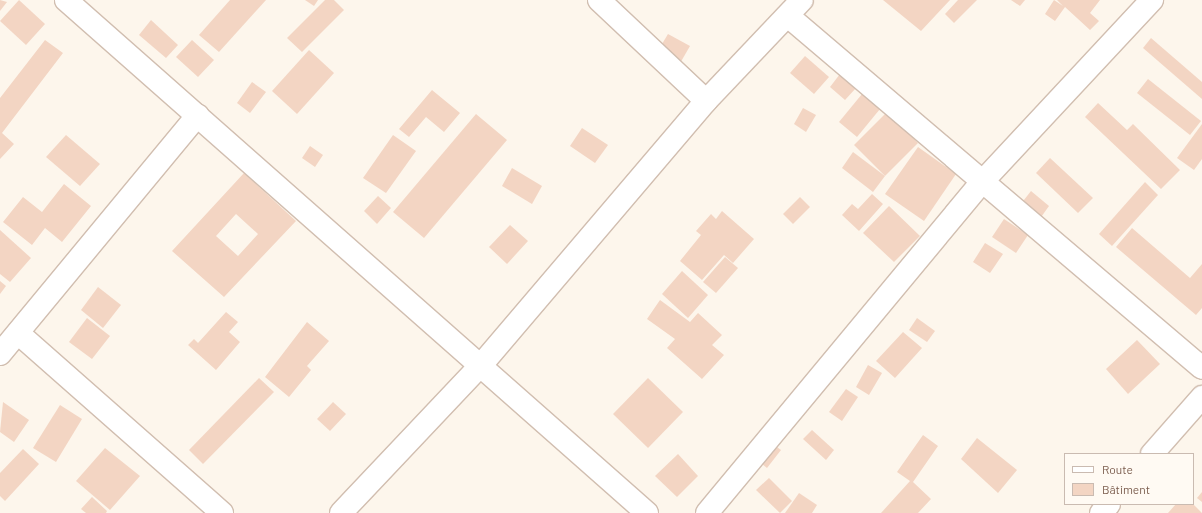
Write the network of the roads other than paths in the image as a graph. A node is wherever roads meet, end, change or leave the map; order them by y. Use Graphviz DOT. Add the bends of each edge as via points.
graph roads {
  1 [pos="66,0"];
  2 [pos="599,0"];
  3 [pos="1152,0"];
  4 [pos="795,8"];
  5 [pos="706,101"];
  6 [pos="198,115"];
  7 [pos="983,182"];
  8 [pos="18,333"];
  9 [pos="0,354"];
  10 [pos="482,364"];
  11 [pos="1202,368"];
  12 [pos="1202,397"];
  13 [pos="1153,453"];
  14 [pos="1108,505"];
  15 [pos="222,513"];
  16 [pos="341,513"];
  17 [pos="647,513"];
  18 [pos="707,513"];
  19 [pos="1101,513"];
  1 -- 6 [label="street"];
  2 -- 5 [label="street"];
  3 -- 7 [label="street"];
  4 -- 5 [label="street"];
  4 -- 7 [label="street"];
  5 -- 10 [label="street"];
  6 -- 8 [label="street"];
  6 -- 10 [label="street"];
  7 -- 11 [label="street"];
  7 -- 18 [label="street"];
  8 -- 9 [label="street"];
  8 -- 15 [label="street"];
  10 -- 16 [label="street"];
  10 -- 17 [label="street"];
  12 -- 13 [label="street"];
  14 -- 19 [label="street"];
}
